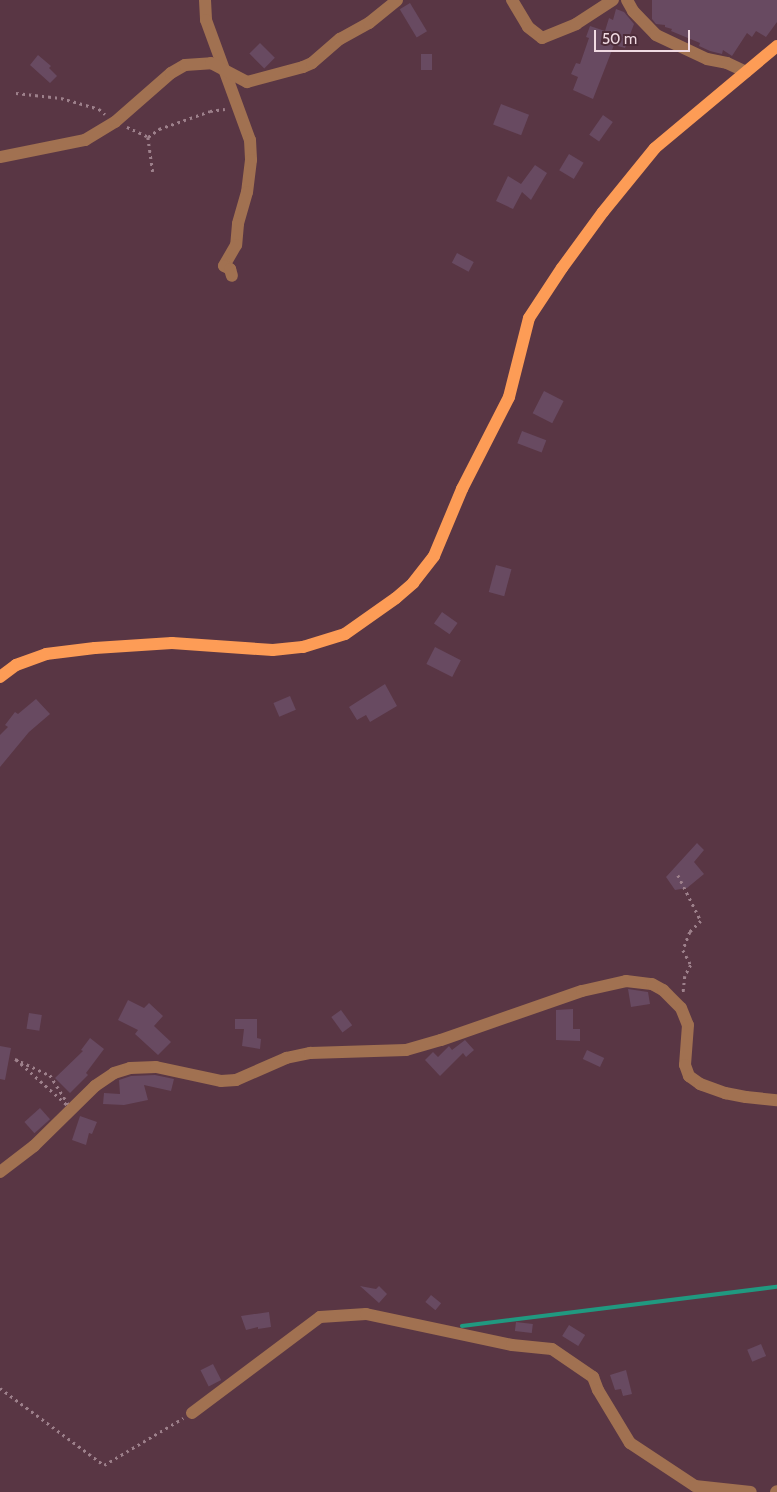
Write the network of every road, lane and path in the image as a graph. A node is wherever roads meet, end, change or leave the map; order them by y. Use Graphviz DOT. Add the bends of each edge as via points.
graph roads {
  1 [pos="205,0"];
  2 [pos="397,0"];
  3 [pos="512,0"];
  4 [pos="612,0"];
  5 [pos="628,0"];
  6 [pos="777,46"];
  7 [pos="225,68"];
  8 [pos="746,72"];
  9 [pos="237,108"];
  10 [pos="148,137"];
  11 [pos="0,157"];
  12 [pos="232,276"];
  13 [pos="0,677"];
  14 [pos="678,875"];
  15 [pos="680,1008"];
  16 [pos="777,1100"];
  17 [pos="71,1109"];
  18 [pos="0,1172"];
  19 [pos="0,1388"];
  20 [pos="192,1413"];
  21 [pos="177,1422"];
  22 [pos="751,1492"];
  1 -- 7 [label="street" via="206,20"];
  2 -- 7 [label="street" via="303,67 247,82"];
  3 -- 4 [label="street" via="528,27 542,38 576,24"];
  5 -- 8 [label="street" via="633,11 656,35 707,59 727,63"];
  6 -- 8 [label="main road"];
  7 -- 9 [label="street"];
  7 -- 11 [label="street" via="211,63 185,65 115,122 85,140"];
  8 -- 13 [label="main road" via="641,163 540,301 525,327 508,397 462,489 434,556 413,583 396,598 345,634 303,647 273,650 172,643 86,648 38,656 16,665"];
  9 -- 10 [label="path" via="210,111 159,129"];
  9 -- 12 [label="street" via="250,140 251,160 236,245 224,266 230,269"];
  14 -- 15 [label="path" via="701,921 690,932 683,950 690,965"];
  15 -- 16 [label="street" via="688,1025 685,1065 689,1076 700,1084 725,1093"];
  15 -- 17 [label="street" via="663,990 652,984 641,981 612,983 514,1013 425,1046 406,1050 325,1052 286,1058 236,1080 221,1081 156,1067 130,1068 101,1081"];
  17 -- 17 [label="path" via="50,1075 15,1059 22,1065"];
  17 -- 18 [label="street" via="34,1146"];
  19 -- 21 [label="path" via="104,1465"];
  20 -- 22 [label="street" via="320,1317 366,1314 512,1345 552,1349 593,1377 630,1443 695,1486"];
}
